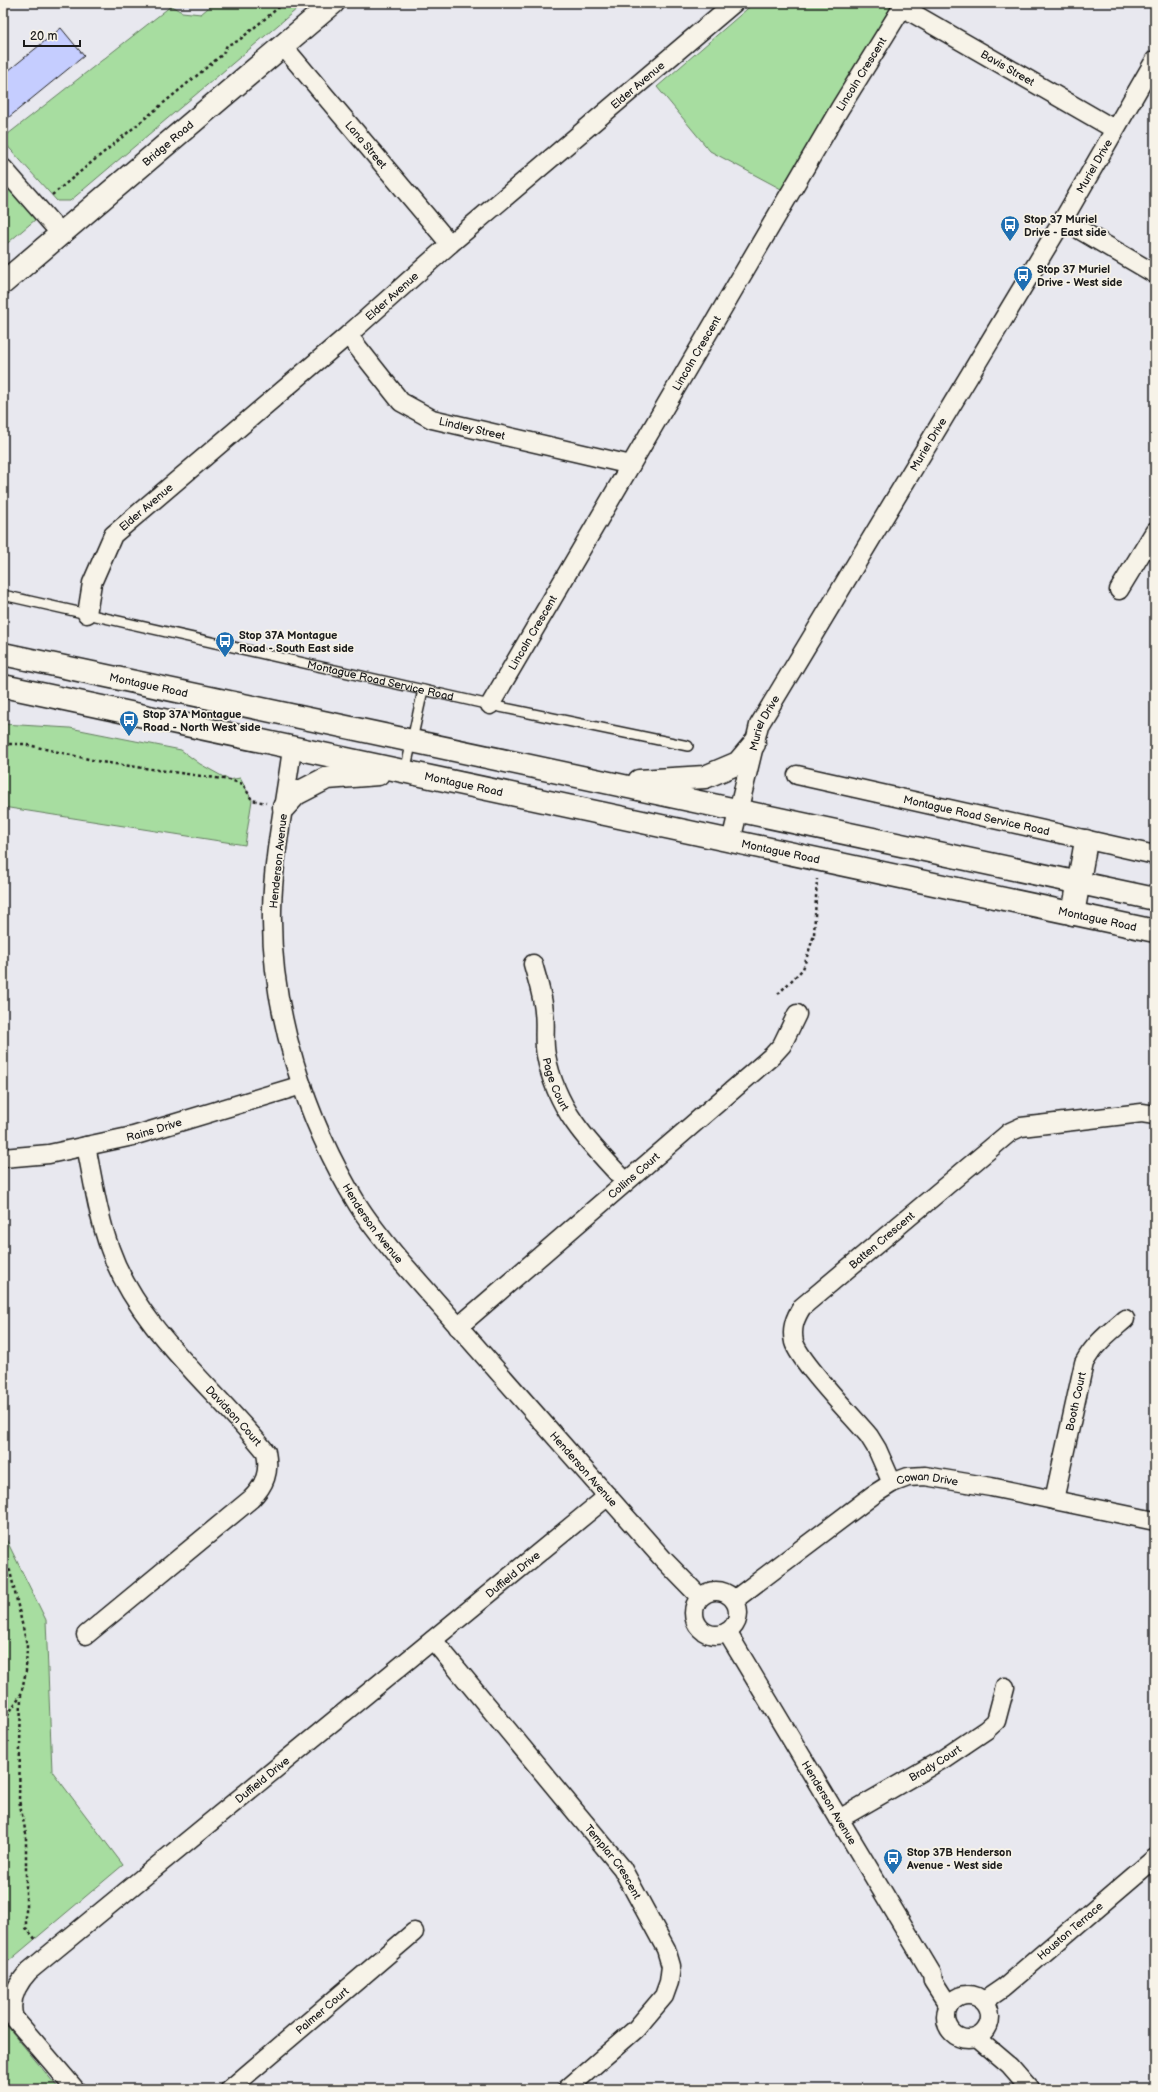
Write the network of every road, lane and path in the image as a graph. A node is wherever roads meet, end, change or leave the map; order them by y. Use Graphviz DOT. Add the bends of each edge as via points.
graph roads {
  1 [pos="284,3"];
  2 [pos="333,3"];
  3 [pos="734,3"];
  4 [pos="904,5"];
  5 [pos="283,46"];
  6 [pos="1155,60"];
  7 [pos="1114,129"];
  8 [pos="3,168"];
  9 [pos="38,207"];
  10 [pos="1063,220"];
  11 [pos="61,234"];
  12 [pos="450,244"];
  13 [pos="1155,274"];
  14 [pos="3,283"];
  15 [pos="348,334"];
  16 [pos="631,465"];
  17 [pos="1155,531"];
  18 [pos="1119,590"];
  19 [pos="3,595"];
  20 [pos="87,614"];
  21 [pos="3,654"];
  22 [pos="3,686"];
  23 [pos="423,690"];
  24 [pos="490,705"];
  25 [pos="297,717"];
  26 [pos="411,741"];
  27 [pos="3,744"];
  28 [pos="754,744"];
  29 [pos="688,746"];
  30 [pos="292,749"];
  31 [pos="405,772"];
  32 [pos="797,776"];
  33 [pos="611,783"];
  34 [pos="284,807"];
  35 [pos="738,809"];
  36 [pos="731,841"];
  37 [pos="1086,841"];
  38 [pos="1155,856"];
  39 [pos="817,877"];
  40 [pos="1078,882"];
  41 [pos="1155,899"];
  42 [pos="1073,914"];
  43 [pos="1155,931"];
  44 [pos="534,964"];
  45 [pos="778,994"];
  46 [pos="797,1014"];
  47 [pos="302,1085"];
  48 [pos="1155,1115"];
  49 [pos="86,1146"];
  50 [pos="3,1158"];
  51 [pos="626,1182"];
  52 [pos="1125,1319"];
  53 [pos="458,1327"];
  54 [pos="892,1483"];
  55 [pos="608,1496"];
  56 [pos="1054,1500"];
  57 [pos="1155,1521"];
  58 [pos="3,1559"];
  59 [pos="700,1597"];
  60 [pos="734,1600"];
  61 [pos="727,1632"];
  62 [pos="86,1635"];
  63 [pos="433,1640"];
  64 [pos="1006,1687"];
  65 [pos="21,1694"];
  66 [pos="3,1724"];
  67 [pos="839,1819"];
  68 [pos="1155,1858"];
  69 [pos="414,1932"];
  70 [pos="49,1955"];
  71 [pos="955,2001"];
  72 [pos="984,2001"];
  73 [pos="982,2032"];
  74 [pos="75,2089"];
  75 [pos="230,2089"];
  76 [pos="567,2089"];
  77 [pos="1030,2089"];
  1 -- 9 [label="path" via="238,41 227,45 223,54"];
  2 -- 5 [label="main road, Bridge Road"];
  3 -- 12 [label="street, Elder Avenue"];
  4 -- 7 [label="street, Bavis Street"];
  4 -- 16 [label="street, Lincoln Crescent" via="840,108"];
  5 -- 11 [label="main road, Bridge Road"];
  5 -- 12 [label="street, Lana Street"];
  6 -- 7 [label="street, Muriel Drive"];
  7 -- 10 [label="street, Muriel Drive"];
  8 -- 9 [label="street"];
  9 -- 11 [label="street"];
  10 -- 13 [label="street"];
  10 -- 28 [label="street, Muriel Drive" via="759,725"];
  11 -- 14 [label="main road, Bridge Road"];
  12 -- 15 [label="street, Elder Avenue"];
  15 -- 16 [label="street, Lindley Street" via="401,402 432,419"];
  15 -- 20 [label="street, Elder Avenue" via="113,535 92,583"];
  16 -- 24 [label="street, Lincoln Crescent"];
  17 -- 18 [label="street"];
  19 -- 20 [label="lane, Montague Road Service Road"];
  20 -- 23 [label="lane, Montague Road Service Road"];
  21 -- 25 [label="main road, Montague Road"];
  22 -- 30 [label="main road, Montague Road"];
  23 -- 24 [label="lane, Montague Road Service Road"];
  23 -- 26 [label="lane"];
  24 -- 29 [label="lane, Montague Road Service Road"];
  25 -- 26 [label="main road, Montague Road"];
  25 -- 30 [label="main road"];
  26 -- 31 [label="lane"];
  26 -- 33 [label="main road, Montague Road"];
  27 -- 34 [label="path" via="24,744 101,762 230,780 242,784 252,800"];
  28 -- 33 [label="main road" via="738,763 705,777"];
  28 -- 35 [label="street, Muriel Drive"];
  30 -- 31 [label="main road, Montague Road"];
  30 -- 34 [label="street, Henderson Avenue"];
  31 -- 34 [label="main road" via="327,778 296,794"];
  31 -- 36 [label="main road, Montague Road"];
  32 -- 37 [label="street, Montague Road Service Road"];
  33 -- 35 [label="main road, Montague Road"];
  34 -- 47 [label="street, Henderson Avenue" via="274,879 273,950 278,989"];
  35 -- 36 [label="street, Muriel Drive"];
  35 -- 40 [label="main road, Montague Road"];
  36 -- 42 [label="main road, Montague Road"];
  37 -- 38 [label="street, Montague Road Service Road"];
  37 -- 40 [label="main road"];
  39 -- 45 [label="path" via="814,935 803,969"];
  40 -- 41 [label="main road, Montague Road"];
  40 -- 42 [label="main road"];
  42 -- 43 [label="main road, Montague Road"];
  44 -- 51 [label="street, Page Court" via="544,1012 546,1055 563,1105 572,1122 588,1142"];
  46 -- 51 [label="street, Collins Court" via="782,1045 772,1056"];
  47 -- 49 [label="street, Rains Drive" via="133,1136"];
  47 -- 53 [label="street, Henderson Avenue" via="324,1141 358,1206 398,1258"];
  48 -- 54 [label="street, Batten Crescent" via="1142,1113 1021,1127 1010,1132 802,1307 793,1331 798,1353 869,1436"];
  49 -- 50 [label="street, Rains Drive" via="49,1154"];
  49 -- 62 [label="street, Davidson Court" via="97,1204 110,1250 126,1283 161,1335 266,1452 268,1463 267,1476 261,1489 251,1499"];
  51 -- 53 [label="street, Collins Court"];
  52 -- 56 [label="street, Booth Court" via="1100,1340 1084,1363"];
  53 -- 55 [label="street, Henderson Avenue"];
  54 -- 56 [label="street, Cowan Drive" via="908,1477 925,1476"];
  54 -- 60 [label="street, Cowan Drive"];
  55 -- 59 [label="street, Henderson Avenue"];
  55 -- 63 [label="street, Duffield Drive"];
  56 -- 57 [label="street, Cowan Drive"];
  58 -- 65 [label="path" via="10,1571 27,1645 26,1671"];
  59 -- 60 [label="street" via="712,1591 721,1591"];
  59 -- 61 [label="street" via="694,1608 697,1625 711,1635"];
  60 -- 61 [label="street" via="738,1611 737,1618"];
  61 -- 67 [label="street, Henderson Avenue"];
  63 -- 70 [label="street, Duffield Drive"];
  63 -- 76 [label="street, Templar Crescent" via="622,1868 643,1903 668,1954 671,1966 669,1982 664,1996 653,2011"];
  64 -- 67 [label="street, Brady Court" via="996,1721 986,1730 943,1759"];
  65 -- 66 [label="path"];
  65 -- 70 [label="path" via="19,1800 26,1834 26,1928"];
  67 -- 71 [label="street, Henderson Avenue" via="932,1974"];
  68 -- 72 [label="street, Houston Terrace" via="1003,1988"];
  69 -- 75 [label="street, Palmer Court"];
  70 -- 74 [label="street, Duffield Drive" via="18,1983 12,2011 14,2018"];
  71 -- 72 [label="street" via="973,1995"];
  71 -- 73 [label="street" via="946,2012 946,2021 955,2036 963,2039"];
  72 -- 73 [label="street" via="990,2013"];
  73 -- 77 [label="street"];
}
